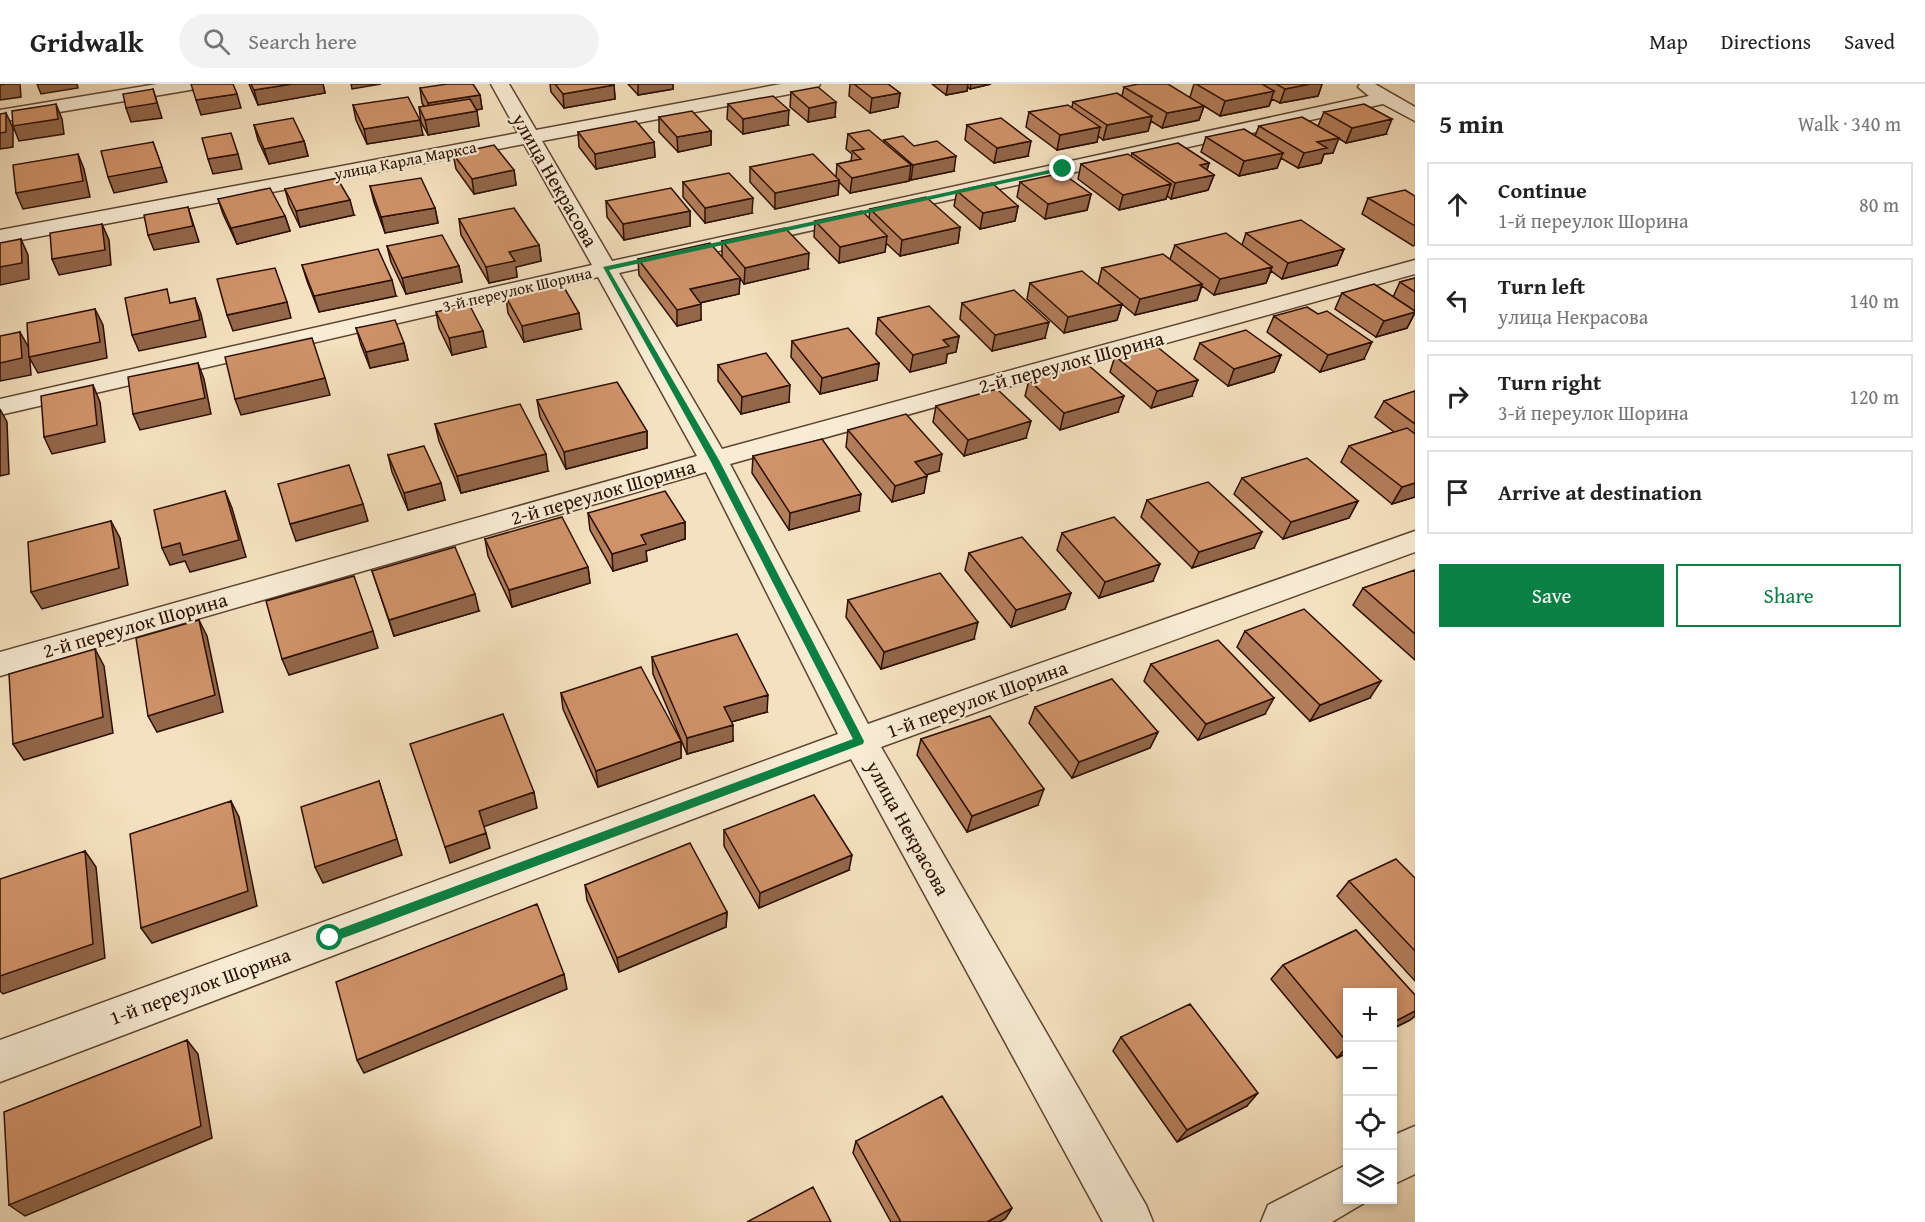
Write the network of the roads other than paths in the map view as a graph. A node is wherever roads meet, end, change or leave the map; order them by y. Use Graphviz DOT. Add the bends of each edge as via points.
graph roads {
  1 [pos="190,84"];
  2 [pos="500,84"];
  3 [pos="811,84"];
  4 [pos="1361,84"];
  5 [pos="779,87"];
  6 [pos="1386,98"];
  7 [pos="1415,115"];
  8 [pos="0,116"];
  9 [pos="531,136"];
  10 [pos="0,237"];
  11 [pos="1415,267"];
  12 [pos="605,269"];
  13 [pos="0,407"];
  14 [pos="714,460"];
  15 [pos="1415,541"];
  16 [pos="0,664"];
  17 [pos="859,741"];
  18 [pos="0,1061"];
  19 [pos="1415,1149"];
  20 [pos="1397,1159"];
  21 [pos="1343,1189"];
  22 [pos="1130,1222"];
  23 [pos="1285,1222"];
  1 -- 8 [label="street"];
  2 -- 9 [label="street, улица Некрасова"];
  3 -- 5 [label="street, улица Карла Маркса"];
  4 -- 6 [label="street"];
  5 -- 9 [label="street, улица Карла Маркса"];
  6 -- 7 [label="street"];
  6 -- 12 [label="street, 3-й переулок Шорина"];
  9 -- 10 [label="street, улица Карла Маркса"];
  9 -- 12 [label="street, улица Некрасова"];
  11 -- 14 [label="street, 2-й переулок Шорина"];
  12 -- 13 [label="street, 3-й переулок Шорина"];
  12 -- 14 [label="street, улица Некрасова"];
  14 -- 16 [label="street, 2-й переулок Шорина"];
  14 -- 17 [label="street, улица Некрасова"];
  15 -- 17 [label="street, 1-й переулок Шорина"];
  17 -- 18 [label="street, 1-й переулок Шорина"];
  17 -- 22 [label="street, улица Некрасова"];
  19 -- 20 [label="street"];
  21 -- 23 [label="street"];
}
